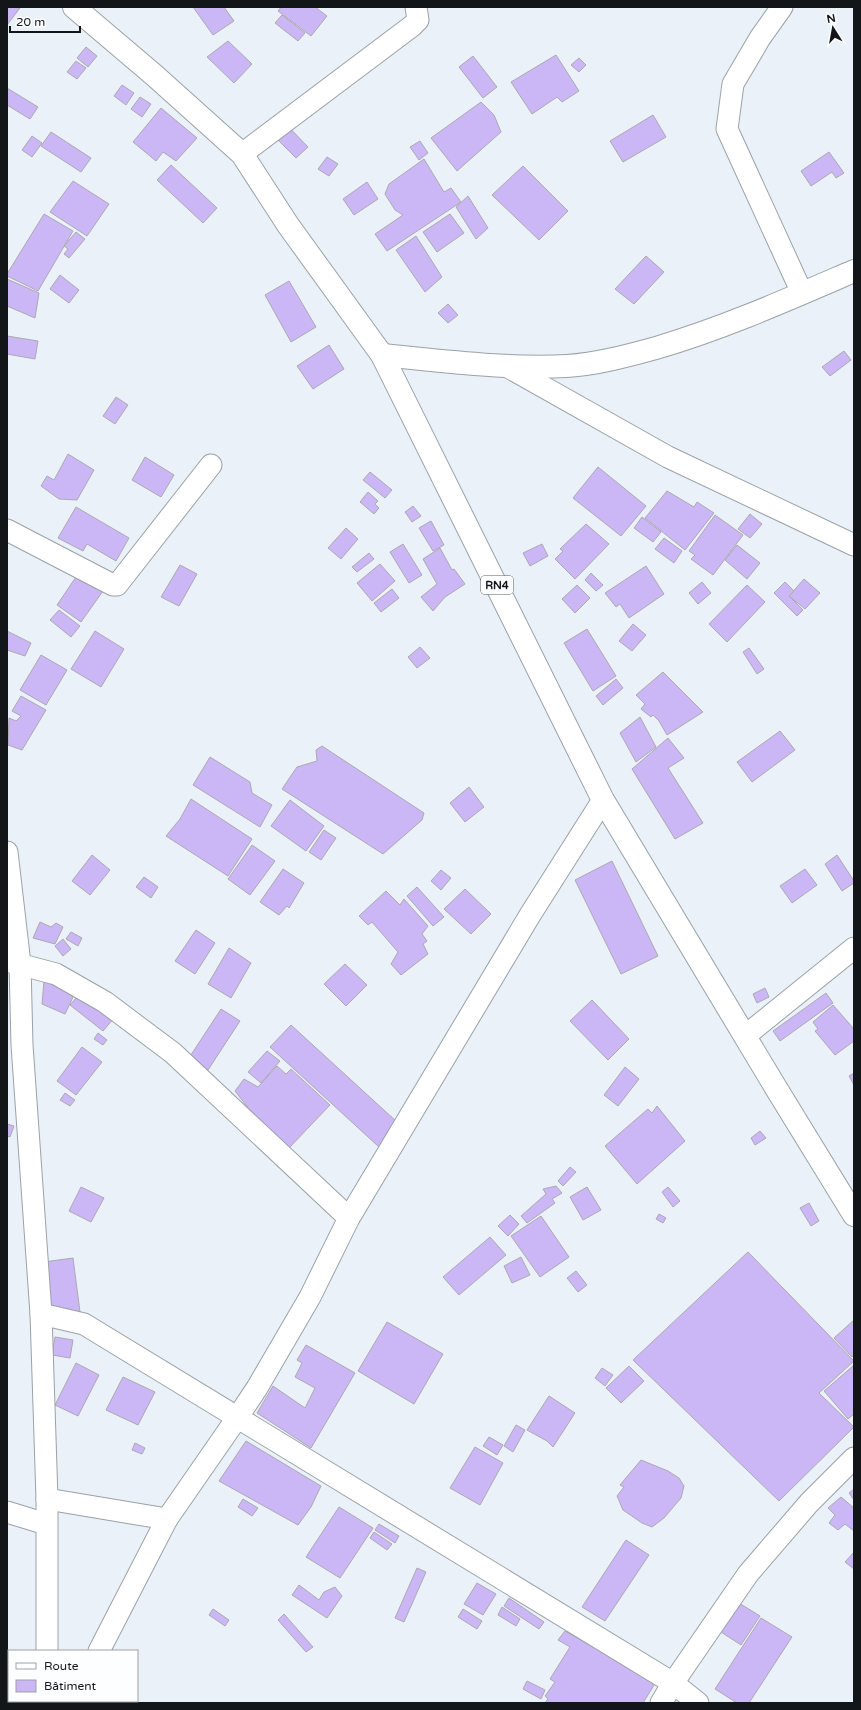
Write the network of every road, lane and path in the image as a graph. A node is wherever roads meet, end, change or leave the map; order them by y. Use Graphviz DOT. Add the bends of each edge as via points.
graph roads {
  1 [pos="74,7"];
  2 [pos="416,7"];
  3 [pos="782,7"];
  4 [pos="242,154"];
  5 [pos="854,271"];
  6 [pos="802,293"];
  7 [pos="382,355"];
  8 [pos="508,367"];
  9 [pos="211,465"];
  10 [pos="7,530"];
  11 [pos="854,545"];
  12 [pos="603,800"];
  13 [pos="7,852"];
  14 [pos="854,948"];
  15 [pos="14,963"];
  16 [pos="745,1036"];
  17 [pos="854,1215"];
  18 [pos="349,1218"];
  19 [pos="41,1314"];
  20 [pos="237,1418"];
  21 [pos="854,1458"];
  22 [pos="46,1499"];
  23 [pos="7,1512"];
  24 [pos="167,1519"];
  25 [pos="46,1524"];
  26 [pos="47,1650"];
  27 [pos="101,1650"];
  28 [pos="673,1683"];
  29 [pos="661,1703"];
  30 [pos="698,1703"];
  1 -- 4 [label="main road, RN4"];
  2 -- 4 [label="street" via="418,20 412,26"];
  3 -- 6 [label="street" via="733,84 727,129"];
  4 -- 7 [label="main road, RN4" via="288,225"];
  5 -- 6 [label="main road"];
  6 -- 8 [label="main road" via="686,339 626,356 568,366"];
  7 -- 8 [label="main road"];
  7 -- 12 [label="main road, RN4"];
  8 -- 11 [label="street" via="668,458"];
  9 -- 10 [label="street" via="117,585"];
  12 -- 16 [label="main road, RN4"];
  12 -- 18 [label="street" via="518,936"];
  13 -- 15 [label="street"];
  14 -- 16 [label="street"];
  15 -- 18 [label="street" via="56,974 105,1002 173,1053"];
  15 -- 19 [label="street"];
  16 -- 17 [label="main road, RN4"];
  18 -- 20 [label="street" via="310,1297"];
  19 -- 20 [label="street" via="84,1324"];
  19 -- 22 [label="street"];
  20 -- 24 [label="street"];
  20 -- 28 [label="street"];
  21 -- 28 [label="street" via="808,1503 748,1574"];
  22 -- 24 [label="street"];
  22 -- 25 [label="street"];
  23 -- 25 [label="street"];
  24 -- 27 [label="street"];
  25 -- 26 [label="street"];
  28 -- 29 [label="street"];
  28 -- 30 [label="street"];
}
